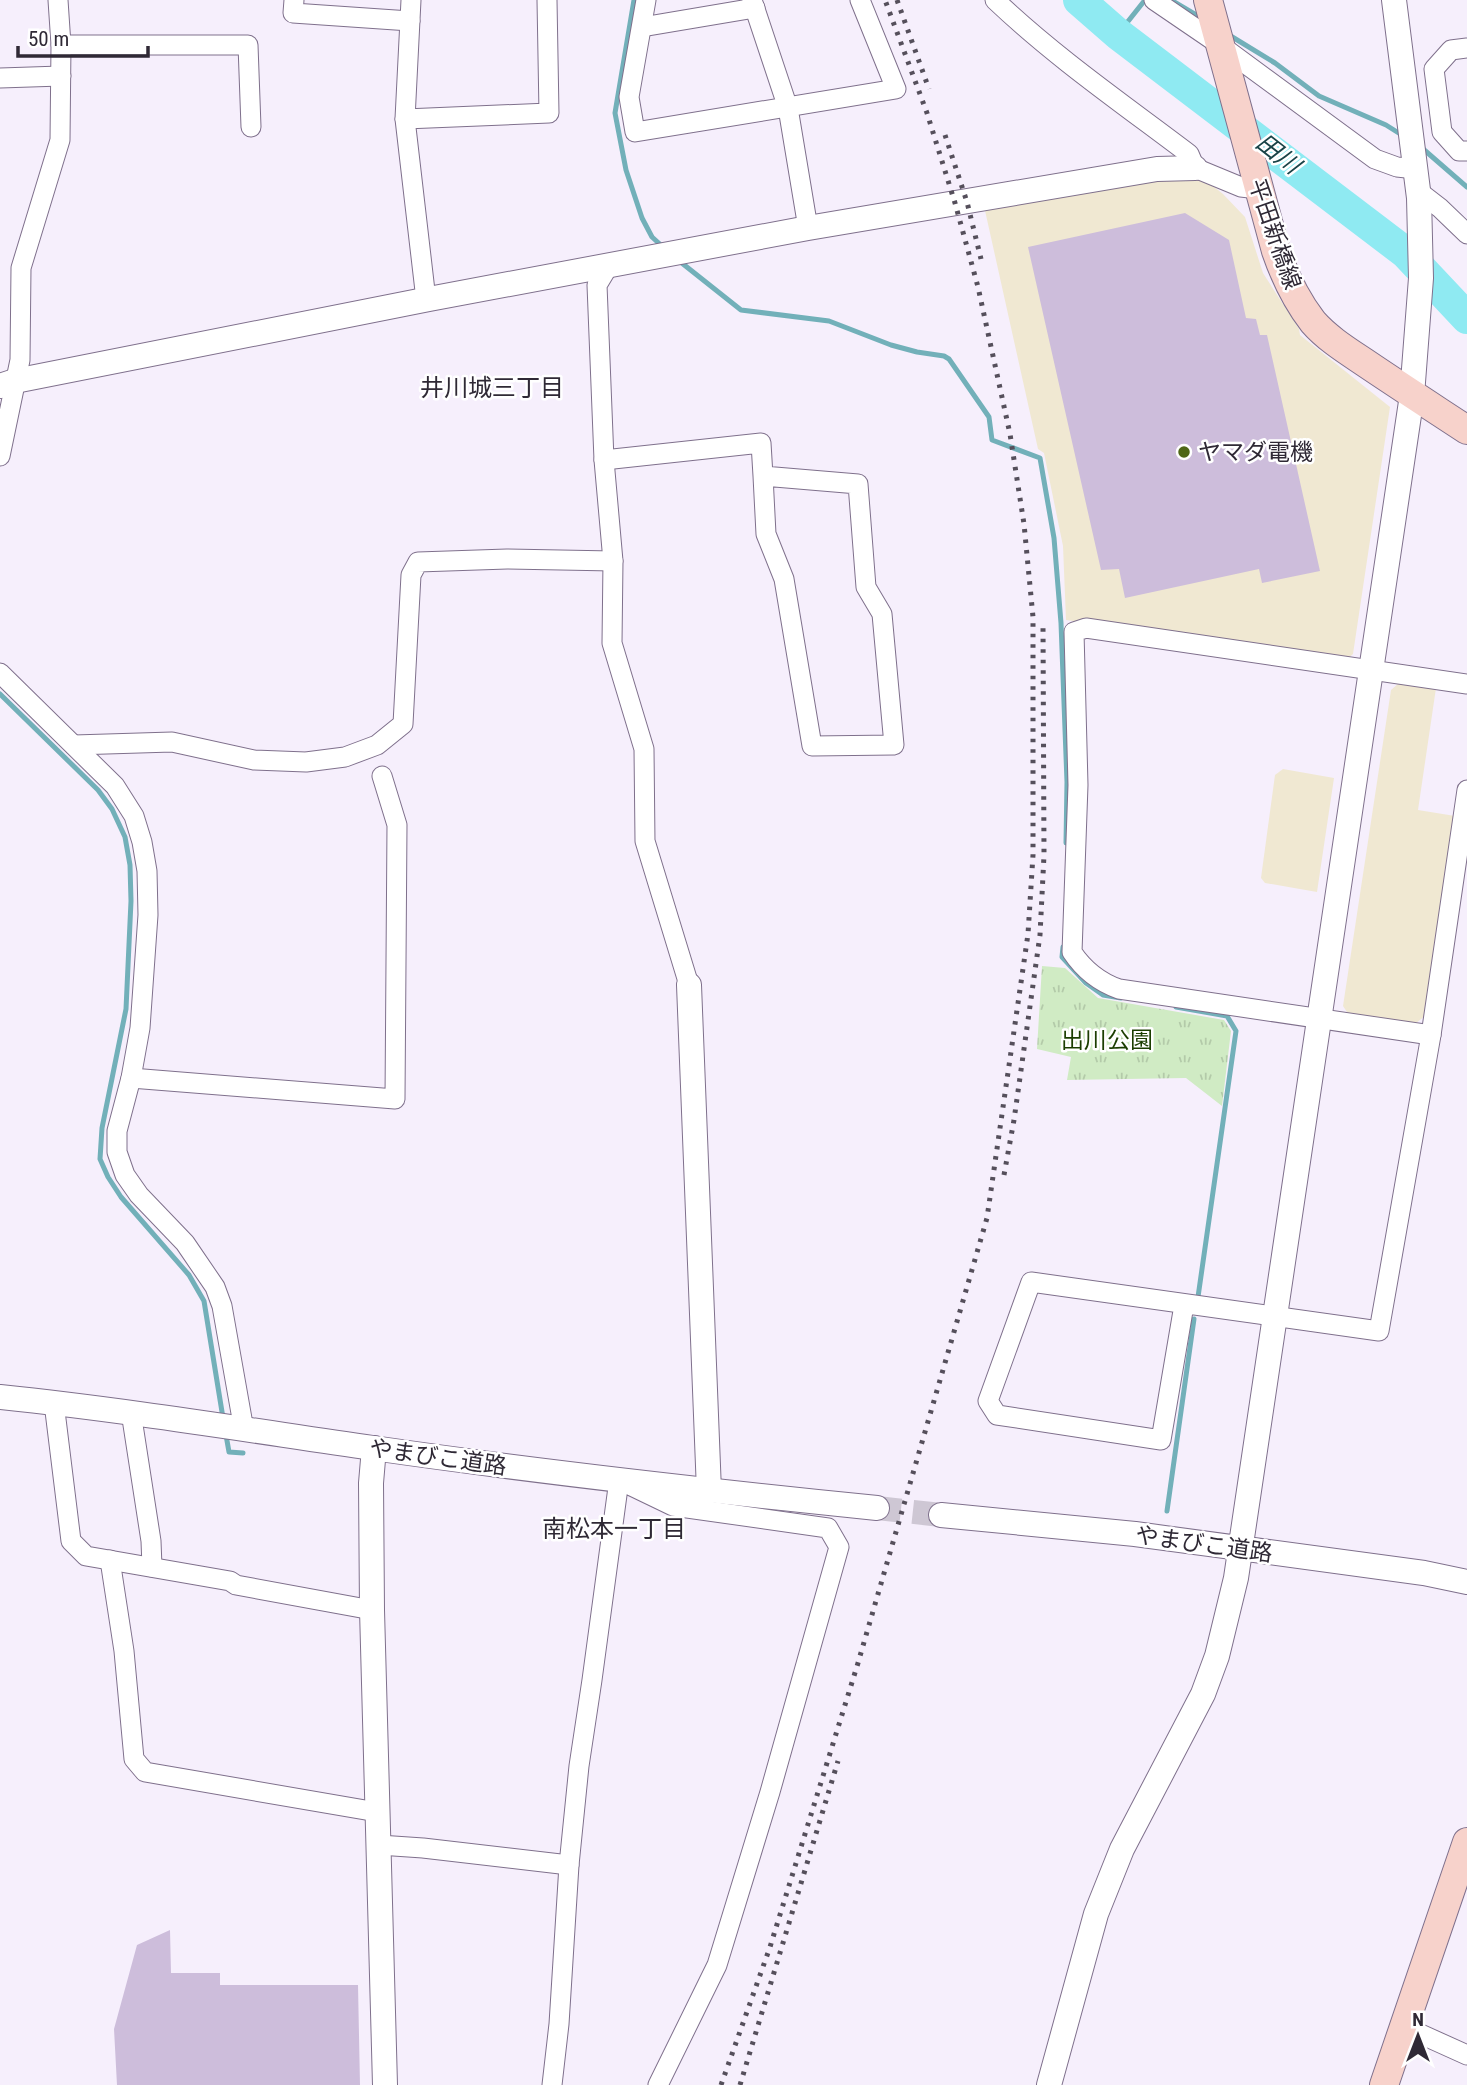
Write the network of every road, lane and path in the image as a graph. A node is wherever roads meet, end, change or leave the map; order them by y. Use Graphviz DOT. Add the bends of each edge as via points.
graph roads {
  1 [pos="58,0"];
  2 [pos="294,0"];
  3 [pos="411,0"];
  4 [pos="547,0"];
  5 [pos="646,0"];
  6 [pos="860,0"];
  7 [pos="995,0"];
  8 [pos="1154,0"];
  9 [pos="1208,0"];
  10 [pos="1394,0"];
  11 [pos="754,4"];
  12 [pos="410,21"];
  13 [pos="642,27"];
  14 [pos="61,45"];
  15 [pos="1467,48"];
  16 [pos="1223,55"];
  17 [pos="61,76"];
  18 [pos="0,78"];
  19 [pos="788,108"];
  20 [pos="405,119"];
  21 [pos="251,127"];
  22 [pos="1465,155"];
  23 [pos="1195,168"];
  24 [pos="1256,181"];
  25 [pos="1418,186"];
  26 [pos="808,228"];
  27 [pos="1467,234"];
  28 [pos="609,265"];
  29 [pos="429,299"];
  30 [pos="7,383"];
  31 [pos="1412,395"];
  32 [pos="1467,430"];
  33 [pos="0,456"];
  34 [pos="604,460"];
  35 [pos="763,476"];
  36 [pos="613,561"];
  37 [pos="1371,670"];
  38 [pos="0,673"];
  39 [pos="1467,684"];
  40 [pos="74,745"];
  41 [pos="382,776"];
  42 [pos="1467,790"];
  43 [pos="689,985"];
  44 [pos="1319,1017"];
  45 [pos="1431,1035"];
  46 [pos="131,1077"];
  47 [pos="1184,1305"];
  48 [pos="1275,1317"];
  49 [pos="0,1397"];
  50 [pos="54,1403"];
  51 [pos="131,1412"];
  52 [pos="232,1428"];
  53 [pos="374,1448"];
  54 [pos="619,1480"];
  55 [pos="709,1491"];
  56 [pos="877,1508"];
  57 [pos="941,1515"];
  58 [pos="1239,1549"];
  59 [pos="110,1560"];
  60 [pos="152,1567"];
  61 [pos="1467,1582"];
  62 [pos="372,1610"];
  63 [pos="377,1812"];
  64 [pos="1467,1842"];
  65 [pos="379,1845"];
  66 [pos="569,1865"];
  67 [pos="1405,2027"];
  68 [pos="1467,2055"];
  69 [pos="385,2085"];
  70 [pos="552,2085"];
  71 [pos="658,2085"];
  72 [pos="1049,2085"];
  73 [pos="1384,2085"];
  1 -- 14 [label="street"];
  2 -- 12 [label="street" via="293,12"];
  3 -- 12 [label="street"];
  4 -- 20 [label="street" via="549,113"];
  5 -- 13 [label="street"];
  6 -- 19 [label="street" via="895,89"];
  7 -- 23 [label="street" via="1099,88 1189,153"];
  8 -- 16 [label="street"];
  9 -- 16 [label="main road, 平田新橋線"];
  10 -- 25 [label="street"];
  11 -- 13 [label="street"];
  11 -- 19 [label="street"];
  12 -- 20 [label="street"];
  13 -- 19 [label="street" via="629,97 635,132"];
  14 -- 17 [label="street"];
  14 -- 21 [label="street" via="248,45"];
  15 -- 22 [label="street" via="1451,50 1434,69 1442,132"];
  16 -- 24 [label="main road, 平田新橋線"];
  16 -- 25 [label="street" via="1375,159 1397,167"];
  17 -- 18 [label="street"];
  17 -- 30 [label="street" via="60,140 21,268 20,360"];
  19 -- 26 [label="street"];
  20 -- 29 [label="street"];
  23 -- 24 [label="street" via="1241,187"];
  23 -- 26 [label="street" via="1157,169"];
  24 -- 31 [label="main road, 平田新橋線" via="1285,277 1315,324"];
  25 -- 27 [label="street"];
  25 -- 31 [label="street" via="1421,278"];
  26 -- 28 [label="street"];
  28 -- 29 [label="street"];
  28 -- 34 [label="street" via="597,285"];
  29 -- 30 [label="street"];
  30 -- 33 [label="street"];
  31 -- 32 [label="main road, 平田新橋線"];
  31 -- 37 [label="street"];
  34 -- 35 [label="street" via="761,443"];
  34 -- 36 [label="street"];
  35 -- 35 [label="street" via="858,484 866,587 882,614 894,745 812,746 784,579 766,534"];
  36 -- 40 [label="street" via="418,562 411,575 403,724 377,745 345,757 306,762 254,760 172,742"];
  36 -- 43 [label="street" via="612,643 644,749 645,841"];
  37 -- 39 [label="street"];
  37 -- 44 [label="street"];
  37 -- 44 [label="street" via="1086,628 1074,632 1078,785 1072,952 1093,976 1119,989"];
  38 -- 40 [label="street"];
  40 -- 46 [label="street" via="115,786 134,816 147,871 141,1028"];
  41 -- 46 [label="street" via="397,825 395,1099"];
  42 -- 45 [label="street"];
  43 -- 55 [label="street"];
  44 -- 45 [label="street"];
  44 -- 48 [label="street"];
  45 -- 48 [label="street" via="1379,1331"];
  46 -- 52 [label="street" via="117,1131 117,1152 139,1195 185,1242 215,1287 222,1306"];
  47 -- 47 [label="street" via="1031,1282 988,1401 997,1415 1161,1440"];
  47 -- 48 [label="street"];
  48 -- 58 [label="street"];
  49 -- 50 [label="street, やまびこ道路"];
  50 -- 51 [label="street, やまびこ道路"];
  50 -- 59 [label="street" via="71,1541 86,1556"];
  51 -- 52 [label="street, やまびこ道路"];
  51 -- 60 [label="street"];
  52 -- 53 [label="street, やまびこ道路"];
  53 -- 54 [label="street, やまびこ道路"];
  53 -- 62 [label="street"];
  54 -- 55 [label="street, やまびこ道路"];
  54 -- 66 [label="street"];
  54 -- 71 [label="street" via="674,1506 828,1528 839,1548 719,1957"];
  55 -- 56 [label="street, やまびこ道路"];
  57 -- 58 [label="street, やまびこ道路"];
  58 -- 61 [label="street, やまびこ道路"];
  58 -- 72 [label="street" via="1217,1656 1203,1694 1122,1849 1096,1914"];
  59 -- 60 [label="street"];
  59 -- 63 [label="street" via="134,1759 145,1772"];
  60 -- 62 [label="street"];
  62 -- 63 [label="street"];
  63 -- 65 [label="street"];
  64 -- 67 [label="main road"];
  65 -- 66 [label="street"];
  65 -- 69 [label="street"];
  66 -- 70 [label="street"];
  67 -- 68 [label="street"];
  67 -- 73 [label="main road"];
}
